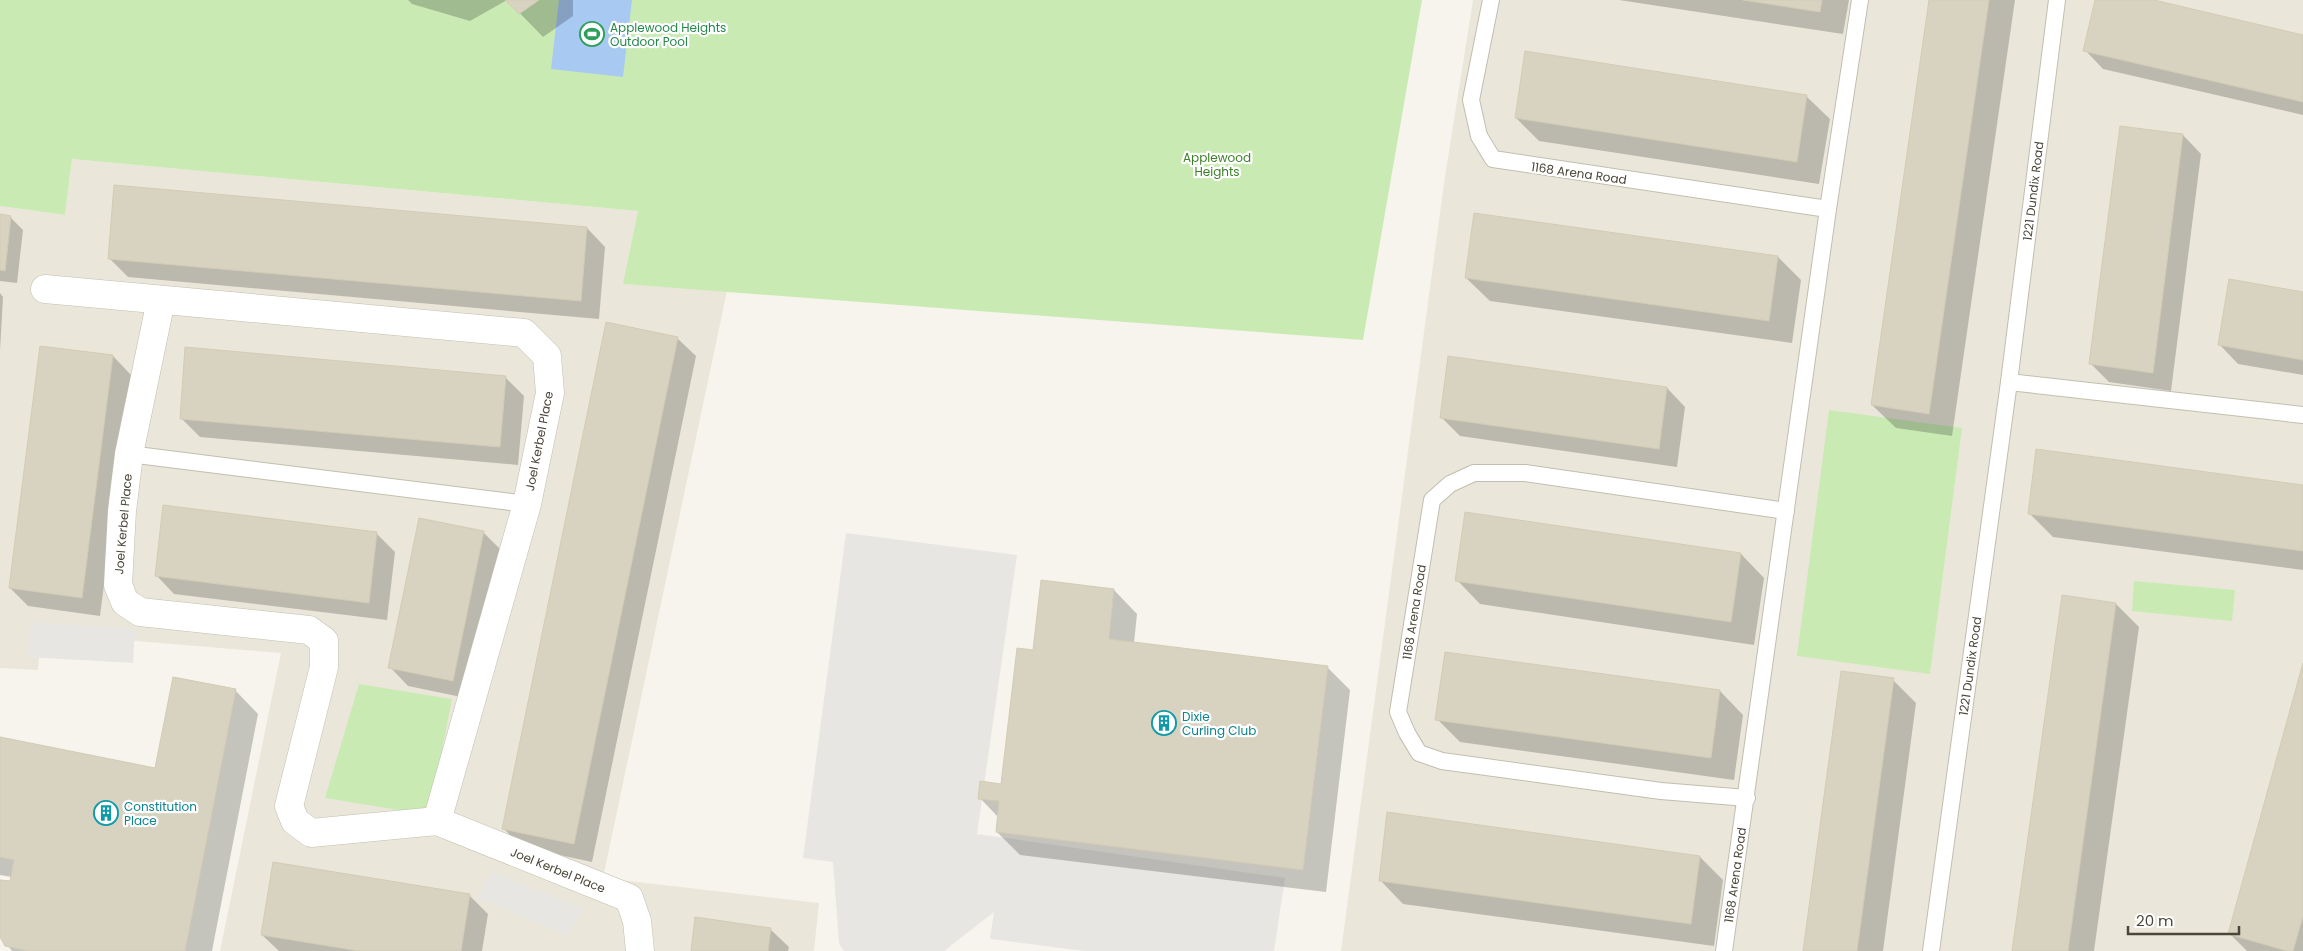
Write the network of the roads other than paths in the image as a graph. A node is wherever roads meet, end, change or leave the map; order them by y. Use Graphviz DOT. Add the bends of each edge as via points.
graph roads {
  1 [pos="1491,0"];
  2 [pos="1860,0"];
  3 [pos="2057,0"];
  4 [pos="1828,209"];
  5 [pos="45,289"];
  6 [pos="161,300"];
  7 [pos="2009,382"];
  8 [pos="2303,415"];
  9 [pos="130,454"];
  10 [pos="527,504"];
  11 [pos="1786,511"];
  12 [pos="1746,798"];
  13 [pos="436,821"];
  14 [pos="640,951"];
  15 [pos="1724,951"];
  16 [pos="1931,951"];
  1 -- 4 [label="lane, 1168 Arena Road" via="1471,100 1479,136 1493,159"];
  2 -- 4 [label="lane, 1168 Arena Road"];
  3 -- 7 [label="lane, 1221 Dundix Road"];
  4 -- 11 [label="lane, 1168 Arena Road"];
  5 -- 6 [label="street, Joel Kerbel Place"];
  6 -- 9 [label="street, Joel Kerbel Place"];
  6 -- 10 [label="street, Joel Kerbel Place" via="524,333 547,356 550,393"];
  7 -- 8 [label="lane"];
  7 -- 16 [label="lane, 1221 Dundix Road"];
  9 -- 10 [label="lane"];
  9 -- 13 [label="street, Joel Kerbel Place" via="122,511 118,585 125,602 140,612 309,630 324,642 324,667 289,806 295,821 311,833"];
  10 -- 13 [label="street, Joel Kerbel Place"];
  11 -- 12 [label="lane, 1168 Arena Road"];
  11 -- 12 [label="lane, 1168 Arena Road" via="1525,474 1474,473 1450,484 1432,500 1398,712 1419,753 1442,761 1661,791"];
  12 -- 15 [label="lane, 1168 Arena Road"];
  13 -- 14 [label="street, Joel Kerbel Place" via="629,898 637,920"];
}
